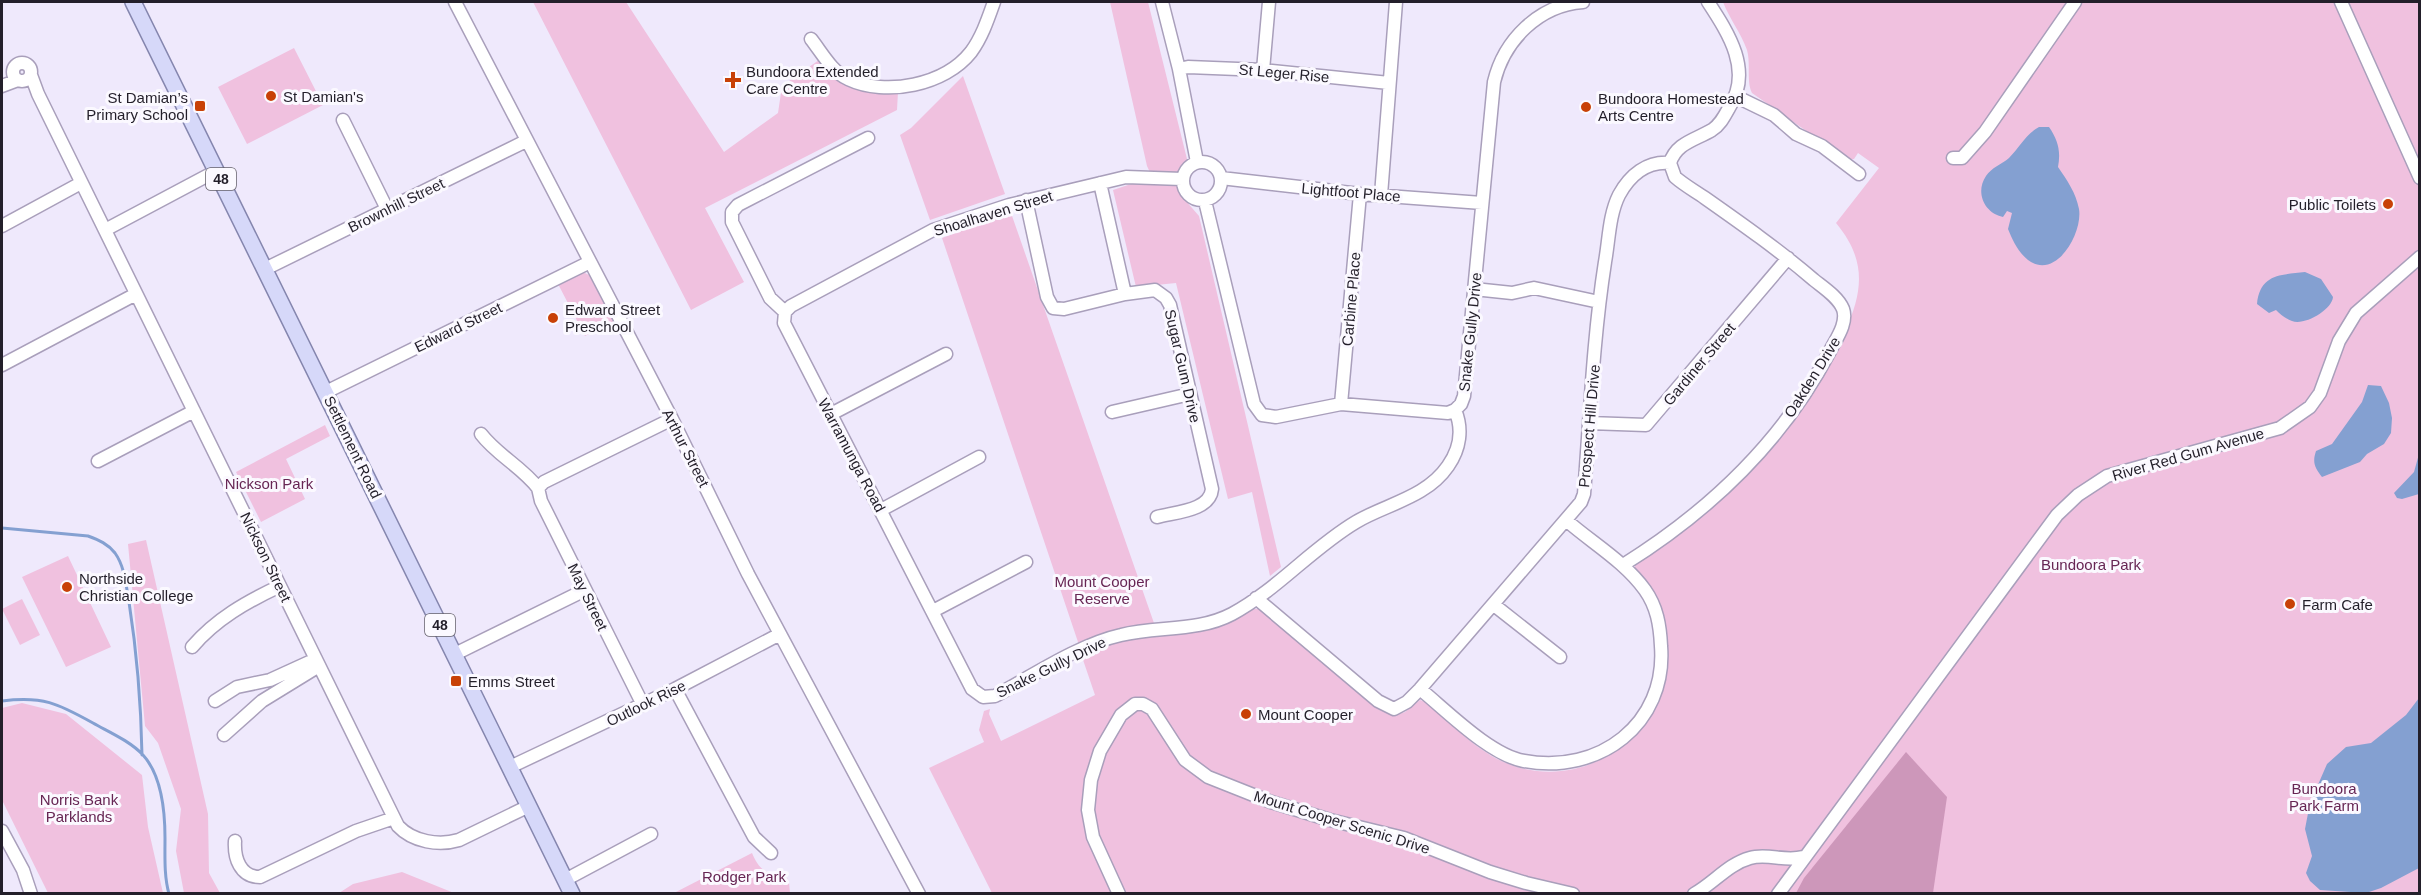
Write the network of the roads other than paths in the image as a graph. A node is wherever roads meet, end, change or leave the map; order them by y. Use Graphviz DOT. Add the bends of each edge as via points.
graph roads {
  1 [pos="133,2"];
  2 [pos="455,2"];
  3 [pos="994,2"];
  4 [pos="1162,2"];
  5 [pos="1269,2"];
  6 [pos="1396,2"];
  7 [pos="1583,2"];
  8 [pos="1708,2"];
  9 [pos="2075,2"];
  10 [pos="2341,2"];
  11 [pos="1556,4"];
  12 [pos="811,39"];
  13 [pos="1179,69"];
  14 [pos="1263,70"];
  15 [pos="22,78"];
  16 [pos="1389,84"];
  17 [pos="1737,97"];
  18 [pos="343,120"];
  19 [pos="868,138"];
  20 [pos="526,141"];
  21 [pos="1953,158"];
  22 [pos="1197,162"];
  23 [pos="1670,164"];
  24 [pos="216,171"];
  25 [pos="1859,174"];
  26 [pos="1221,178"];
  27 [pos="2420,178"];
  28 [pos="1182,179"];
  29 [pos="81,183"];
  30 [pos="1100,183"];
  31 [pos="1360,194"];
  32 [pos="1381,195"];
  33 [pos="1026,200"];
  34 [pos="1204,201"];
  35 [pos="1482,204"];
  36 [pos="387,209"];
  37 [pos="2,226"];
  38 [pos="105,230"];
  39 [pos="2420,257"];
  40 [pos="1788,258"];
  41 [pos="590,262"];
  42 [pos="265,269"];
  43 [pos="1474,289"];
  44 [pos="136,294"];
  45 [pos="1125,294"];
  46 [pos="1599,302"];
  47 [pos="785,312"];
  48 [pos="946,354"];
  49 [pos="2,365"];
  50 [pos="326,392"];
  51 [pos="1190,394"];
  52 [pos="1341,404"];
  53 [pos="1455,410"];
  54 [pos="194,411"];
  55 [pos="1112,412"];
  56 [pos="831,414"];
  57 [pos="672,419"];
  58 [pos="1589,423"];
  59 [pos="481,434"];
  60 [pos="979,457"];
  61 [pos="98,461"];
  62 [pos="538,488"];
  63 [pos="881,510"];
  64 [pos="1157,517"];
  65 [pos="1566,520"];
  66 [pos="1026,562"];
  67 [pos="1623,566"];
  68 [pos="280,586"];
  69 [pos="585,590"];
  70 [pos="1256,598"];
  71 [pos="1494,604"];
  72 [pos="933,611"];
  73 [pos="780,634"];
  74 [pos="192,647"];
  75 [pos="454,654"];
  76 [pos="1560,657"];
  77 [pos="318,663"];
  78 [pos="675,689"];
  79 [pos="1420,689"];
  80 [pos="983,697"];
  81 [pos="215,701"];
  82 [pos="643,705"];
  83 [pos="224,735"];
  84 [pos="510,767"];
  85 [pos="529,806"];
  86 [pos="394,818"];
  87 [pos="2,831"];
  88 [pos="651,834"];
  89 [pos="235,841"];
  90 [pos="771,853"];
  91 [pos="1803,857"];
  92 [pos="569,887"];
  93 [pos="31,894"];
  94 [pos="920,894"];
  95 [pos="1119,894"];
  96 [pos="1573,894"];
  97 [pos="1694,894"];
  98 [pos="1778,894"];
  1 -- 24 [label="main road, Settlement Road / 48"];
  2 -- 20 [label="street, Arthur Street"];
  3 -- 12 [label="street" via="972,50 958,64 928,81 887,88 847,79 832,67"];
  4 -- 13 [label="street"];
  5 -- 14 [label="street"];
  6 -- 16 [label="street"];
  7 -- 11 [label="street, Snake Gully Drive"];
  8 -- 17 [label="street" via="1736,51 1740,84"];
  9 -- 21 [label="street" via="1985,132 1962,158"];
  10 -- 27 [label="street"];
  11 -- 35 [label="street, Snake Gully Drive" via="1522,30 1497,69"];
  13 -- 14 [label="street, St Leger Rise"];
  13 -- 22 [label="street"];
  14 -- 16 [label="street, St Leger Rise"];
  15 -- 29 [label="street, Nickson Street" via="38,94"];
  16 -- 32 [label="street"];
  17 -- 23 [label="street" via="1719,125 1678,148"];
  17 -- 25 [label="street" via="1774,115 1796,134 1822,146"];
  18 -- 36 [label="street"];
  19 -- 47 [label="street, Warramunga Road" via="738,205 732,212 732,222 770,298"];
  20 -- 36 [label="street, Brownhill Street"];
  20 -- 41 [label="street, Arthur Street"];
  22 -- 26 [label="street" via="1211,164"];
  22 -- 28 [label="street"];
  23 -- 40 [label="street, Oakden Drive" via="1675,177"];
  23 -- 46 [label="street, Prospect Hill Drive" via="1642,168 1619,195 1612,214"];
  24 -- 38 [label="street"];
  24 -- 42 [label="main road, Settlement Road / 48"];
  26 -- 31 [label="street, Lightfoot Place"];
  26 -- 34 [label="street" via="1216,195"];
  28 -- 30 [label="street, Shoalhaven Street" via="1140,176"];
  28 -- 34 [label="street" via="1188,196"];
  29 -- 37 [label="street"];
  29 -- 38 [label="street, Nickson Street"];
  30 -- 33 [label="street, Shoalhaven Street"];
  30 -- 45 [label="street"];
  31 -- 32 [label="street, Lightfoot Place"];
  31 -- 52 [label="street, Carbine Place"];
  32 -- 35 [label="street, Lightfoot Place"];
  33 -- 45 [label="street, Sugar Gum Drive" via="1047,297 1053,308 1064,309"];
  33 -- 47 [label="street, Shoalhaven Street" via="933,230"];
  34 -- 52 [label="street" via="1254,404 1262,415 1276,417"];
  35 -- 43 [label="street, Snake Gully Drive"];
  36 -- 42 [label="street, Brownhill Street"];
  38 -- 44 [label="street, Nickson Street"];
  39 -- 91 [label="street, River Red Gum Avenue" via="2356,313 2339,341 2320,393 2296,419 2272,430 2107,476 2057,515"];
  40 -- 58 [label="street, Gardiner Street" via="1646,425"];
  40 -- 67 [label="street, Oakden Drive" via="1835,297 1844,310 1843,327 1786,421 1752,461 1707,505"];
  41 -- 50 [label="street, Edward Street"];
  41 -- 57 [label="street, Arthur Street"];
  42 -- 50 [label="main road, Settlement Road / 48"];
  43 -- 46 [label="street" via="1512,293 1534,288"];
  43 -- 53 [label="street, Snake Gully Drive" via="1464,396"];
  44 -- 49 [label="street"];
  44 -- 54 [label="street, Nickson Street"];
  45 -- 51 [label="street, Sugar Gum Drive" via="1155,290 1166,298"];
  46 -- 58 [label="street, Prospect Hill Drive"];
  47 -- 56 [label="street, Warramunga Road" via="784,323"];
  48 -- 56 [label="street"];
  50 -- 75 [label="main road, Settlement Road / 48"];
  51 -- 55 [label="street"];
  51 -- 64 [label="street, Sugar Gum Drive" via="1212,493 1201,506"];
  52 -- 53 [label="street" via="1448,413"];
  53 -- 70 [label="street, Snake Gully Drive" via="1460,428 1456,450 1447,467 1393,507 1357,522"];
  54 -- 61 [label="street"];
  54 -- 68 [label="street, Nickson Street"];
  56 -- 63 [label="street, Warramunga Road"];
  57 -- 62 [label="street"];
  57 -- 73 [label="street, Arthur Street"];
  58 -- 65 [label="street, Prospect Hill Drive" via="1584,494"];
  59 -- 62 [label="street"];
  60 -- 63 [label="street"];
  62 -- 69 [label="street, May Street"];
  63 -- 72 [label="street, Warramunga Road"];
  65 -- 67 [label="street"];
  65 -- 71 [label="street, Prospect Hill Drive"];
  66 -- 72 [label="street"];
  67 -- 79 [label="street" via="1645,590 1660,620 1662,656 1655,698 1630,733 1596,756 1563,765 1522,761 1494,749"];
  68 -- 74 [label="street" via="222,617"];
  68 -- 77 [label="street, Nickson Street"];
  69 -- 75 [label="street"];
  69 -- 82 [label="street, May Street"];
  70 -- 79 [label="street, Prospect Hill Drive" via="1378,701 1394,709"];
  70 -- 80 [label="street, Snake Gully Drive" via="1207,624 1121,634 1092,644 995,696"];
  71 -- 76 [label="street"];
  71 -- 79 [label="street, Prospect Hill Drive"];
  72 -- 80 [label="street, Warramunga Road" via="972,689"];
  73 -- 78 [label="street, Outlook Rise"];
  73 -- 94 [label="street, Arthur Street"];
  75 -- 84 [label="main road, Settlement Road / 48"];
  77 -- 81 [label="street" via="237,687"];
  77 -- 83 [label="street" via="262,701"];
  77 -- 86 [label="street, Nickson Street"];
  78 -- 82 [label="street, Outlook Rise"];
  78 -- 90 [label="street" via="754,837"];
  82 -- 84 [label="street, Outlook Rise"];
  84 -- 85 [label="main road, Settlement Road / 48"];
  85 -- 86 [label="street, Nickson Street" via="449,842 413,838"];
  85 -- 92 [label="main road, Settlement Road / 48"];
  86 -- 89 [label="street" via="356,831 260,877 252,877 240,866 234,853"];
  87 -- 93 [label="street"];
  88 -- 92 [label="street"];
  91 -- 97 [label="street" via="1753,857 1736,864"];
  91 -- 98 [label="street"];
  95 -- 96 [label="street, Mount Cooper Scenic Drive" via="1093,837 1088,810 1090,780 1095,761 1116,724 1135,704 1152,709 1185,760 1208,777 1271,802 1404,838 1490,872"];
}
